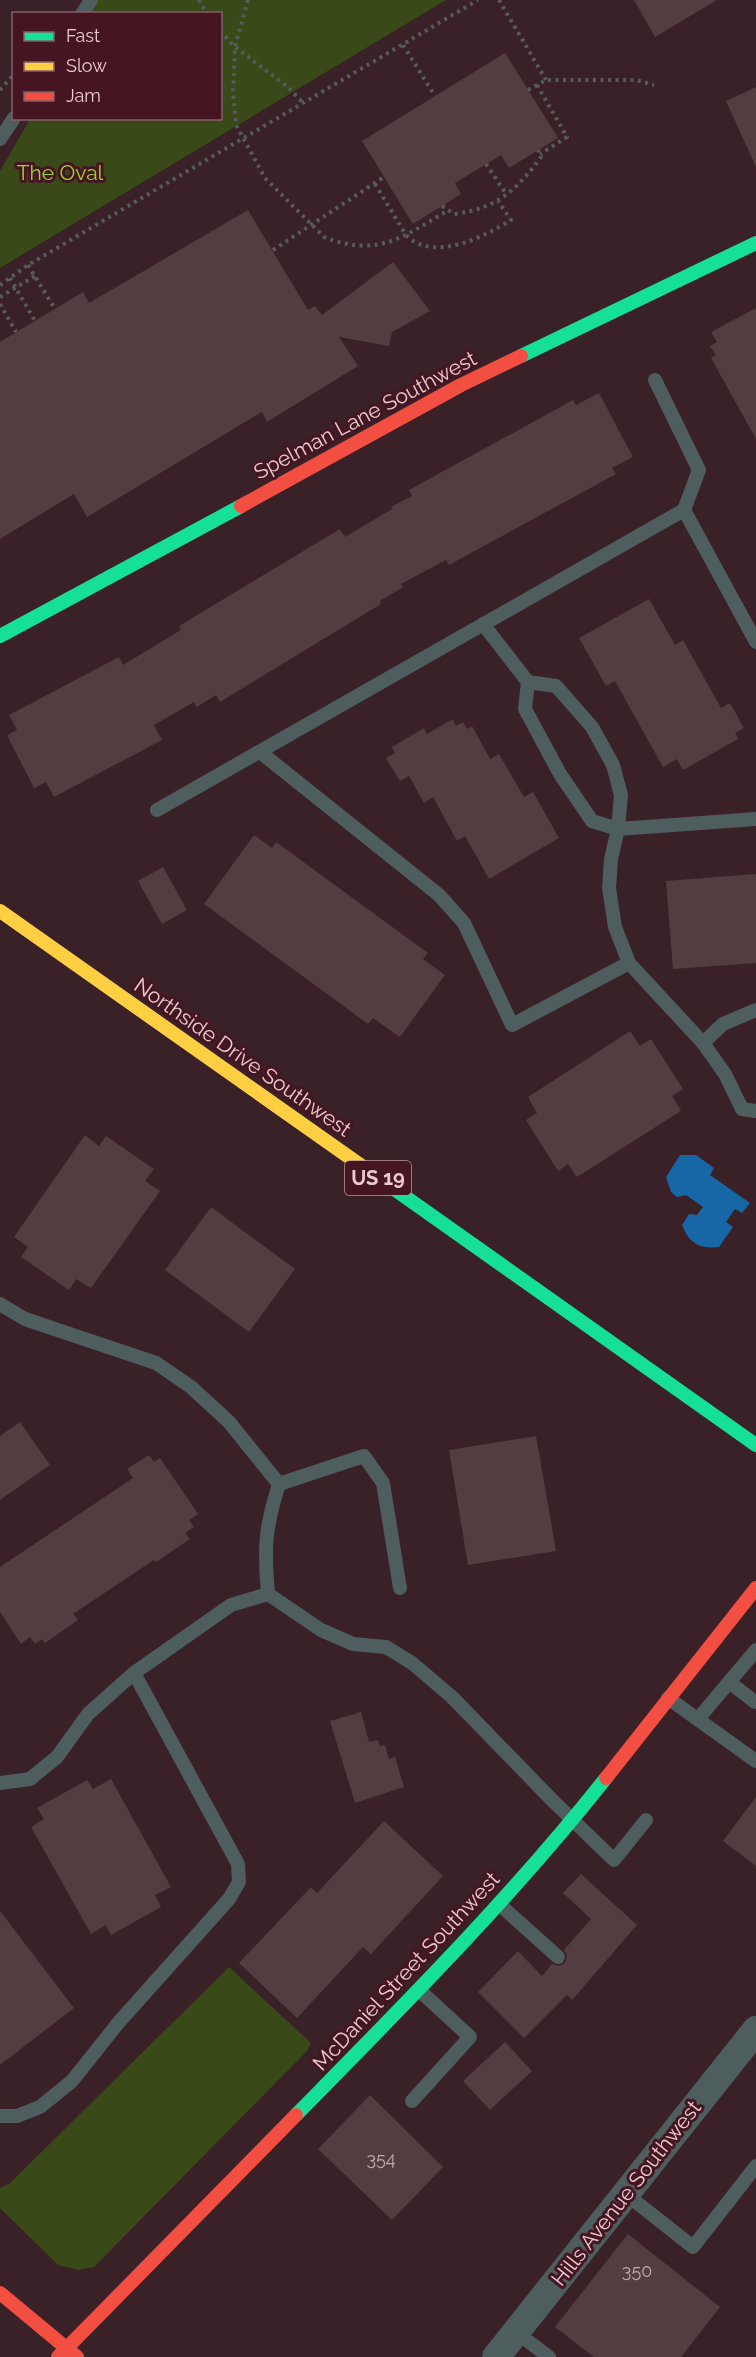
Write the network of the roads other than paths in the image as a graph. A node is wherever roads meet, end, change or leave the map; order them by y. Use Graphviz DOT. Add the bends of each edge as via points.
graph roads {
  1 [pos="13,120"];
  2 [pos="0,139"];
  3 [pos="756,243"];
  4 [pos="655,380"];
  5 [pos="684,510"];
  6 [pos="483,624"];
  7 [pos="0,636"];
  8 [pos="756,642"];
  9 [pos="528,682"];
  10 [pos="260,752"];
  11 [pos="158,810"];
  12 [pos="756,819"];
  13 [pos="618,829"];
  14 [pos="0,911"];
  15 [pos="629,963"];
  16 [pos="756,1010"];
  17 [pos="703,1043"];
  18 [pos="756,1111"];
  19 [pos="0,1304"];
  20 [pos="756,1445"];
  21 [pos="279,1484"];
  22 [pos="400,1588"];
  23 [pos="756,1588"];
  24 [pos="268,1594"];
  25 [pos="755,1655"];
  26 [pos="134,1673"];
  27 [pos="729,1682"];
  28 [pos="668,1698"];
  29 [pos="755,1702"];
  30 [pos="698,1719"];
  31 [pos="756,1761"];
  32 [pos="0,1783"];
  33 [pos="573,1819"];
  34 [pos="646,1820"];
  35 [pos="500,1904"];
  36 [pos="558,1957"];
  37 [pos="419,1990"];
  38 [pos="756,2030"];
  39 [pos="412,2101"];
  40 [pos="0,2115"];
  41 [pos="756,2166"];
  42 [pos="626,2194"];
  43 [pos="0,2293"];
  44 [pos="516,2332"];
  45 [pos="68,2354"];
  46 [pos="496,2357"];
  47 [pos="549,2357"];
  1 -- 2 [label="lane"];
  3 -- 7 [label="street, Spelman Lane Southwest" via="461,385"];
  4 -- 5 [label="lane" via="699,470"];
  5 -- 6 [label="lane"];
  5 -- 8 [label="lane"];
  6 -- 9 [label="lane"];
  6 -- 10 [label="lane"];
  9 -- 13 [label="lane" via="525,710 560,774 592,820"];
  9 -- 13 [label="lane" via="556,686 592,727 613,765 621,795"];
  10 -- 11 [label="lane"];
  10 -- 15 [label="lane" via="439,895 464,923 512,1025"];
  12 -- 13 [label="lane"];
  13 -- 15 [label="lane" via="609,888 615,927"];
  14 -- 20 [label="street, Northside Drive Southwest / US 19"];
  15 -- 17 [label="lane"];
  16 -- 17 [label="lane" via="723,1024"];
  17 -- 18 [label="lane" via="725,1074 742,1109"];
  19 -- 21 [label="lane" via="25,1319 156,1363 191,1387 229,1422"];
  21 -- 22 [label="lane" via="364,1456 383,1483"];
  21 -- 24 [label="lane" via="268,1519"];
  23 -- 28 [label="street, McDaniel Street Southwest"];
  24 -- 26 [label="lane" via="231,1605"];
  24 -- 33 [label="lane" via="321,1630 353,1644 386,1647 412,1663 452,1697"];
  25 -- 27 [label="lane"];
  26 -- 32 [label="lane" via="88,1714 57,1757 30,1779"];
  26 -- 40 [label="lane" via="238,1864 239,1882 229,1899 118,2022 72,2081 40,2107 17,2116"];
  27 -- 29 [label="lane"];
  27 -- 30 [label="lane"];
  28 -- 30 [label="lane"];
  28 -- 33 [label="street, McDaniel Street Southwest"];
  30 -- 31 [label="lane"];
  33 -- 34 [label="lane" via="614,1860"];
  33 -- 35 [label="street, McDaniel Street Southwest"];
  35 -- 36 [label="lane"];
  35 -- 37 [label="street, McDaniel Street Southwest"];
  37 -- 39 [label="lane" via="470,2037"];
  37 -- 45 [label="street, McDaniel Street Southwest"];
  38 -- 42 [label="street, Hills Avenue Southwest"];
  41 -- 42 [label="lane" via="693,2247"];
  42 -- 44 [label="street, Hills Avenue Southwest"];
  43 -- 45 [label="street"];
  44 -- 46 [label="street, Hills Avenue Southwest"];
  44 -- 47 [label="lane"];
}
